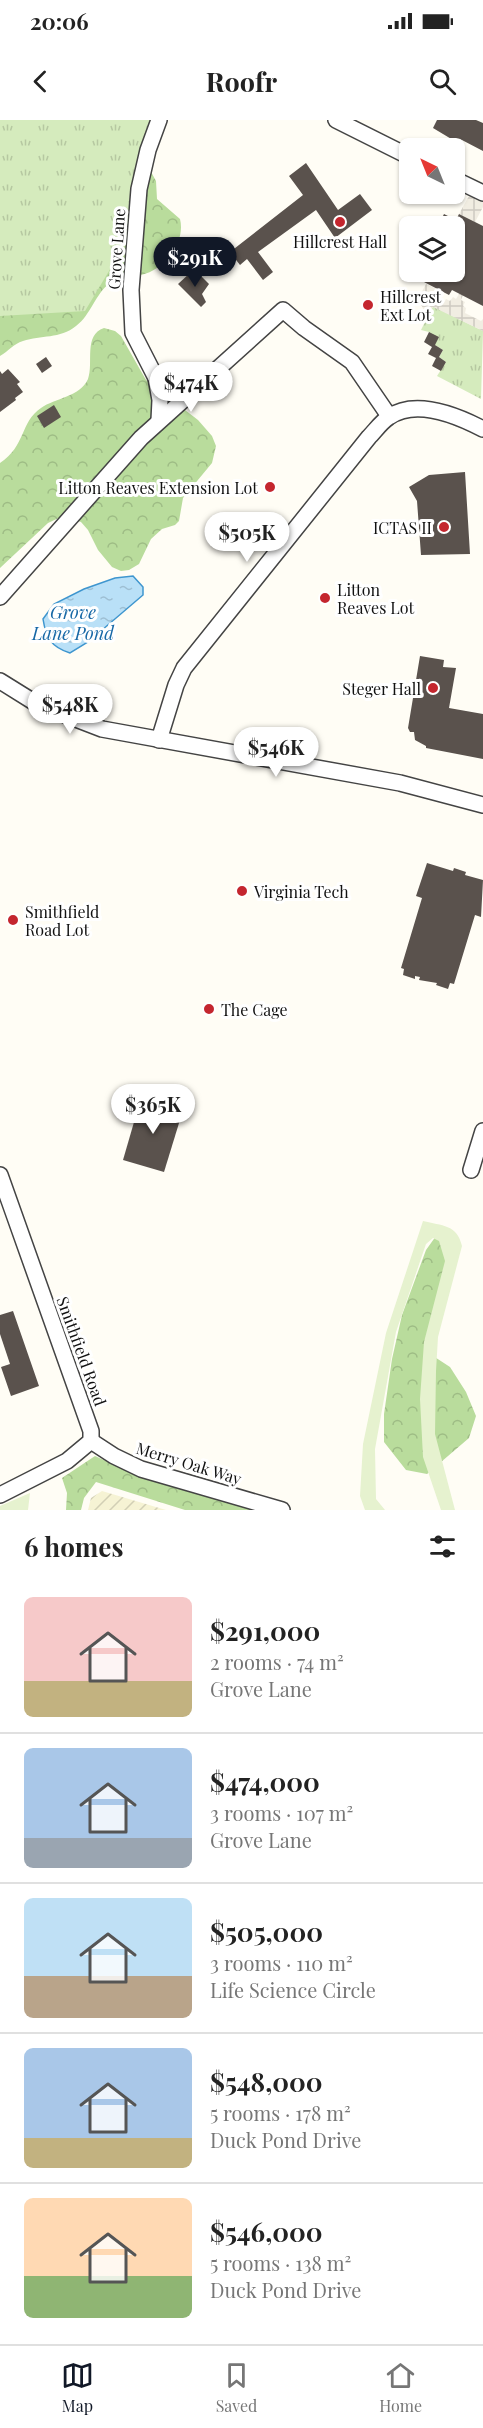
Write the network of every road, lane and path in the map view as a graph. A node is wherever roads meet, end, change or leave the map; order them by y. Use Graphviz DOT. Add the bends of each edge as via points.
graph roads {
  1 [pos="159,120"];
  2 [pos="336,120"];
  3 [pos="399,152"];
  4 [pos="465,184"];
  5 [pos="483,193"];
  6 [pos="156,378"];
  7 [pos="202,382"];
  8 [pos="389,416"];
  9 [pos="159,420"];
  10 [pos="483,429"];
  11 [pos="0,597"];
  12 [pos="0,681"];
  13 [pos="159,740"];
  14 [pos="483,805"];
  15 [pos="483,1131"];
  16 [pos="471,1170"];
  17 [pos="0,1175"];
  18 [pos="90,1441"];
  19 [pos="0,1495"];
  20 [pos="282,1510"];
  1 -- 6 [label="street, Grove Lane" via="139,189 131,290 133,333"];
  2 -- 3 [label="street"];
  4 -- 5 [label="street"];
  6 -- 7 [label="street" via="180,389"];
  6 -- 9 [label="street, Grove Lane"];
  7 -- 8 [label="street" via="284,310 352,362"];
  7 -- 9 [label="street"];
  8 -- 10 [label="street" via="430,410 464,419"];
  8 -- 13 [label="street" via="184,668"];
  9 -- 11 [label="street"];
  12 -- 13 [label="street" via="37,704 102,729"];
  13 -- 14 [label="street" via="400,783"];
  15 -- 16 [label="street"];
  17 -- 18 [label="street, Smithfield Road" via="88,1422"];
  18 -- 19 [label="street" via="67,1461"];
  18 -- 20 [label="street, Merry Oak Way" via="141,1469"];
}
